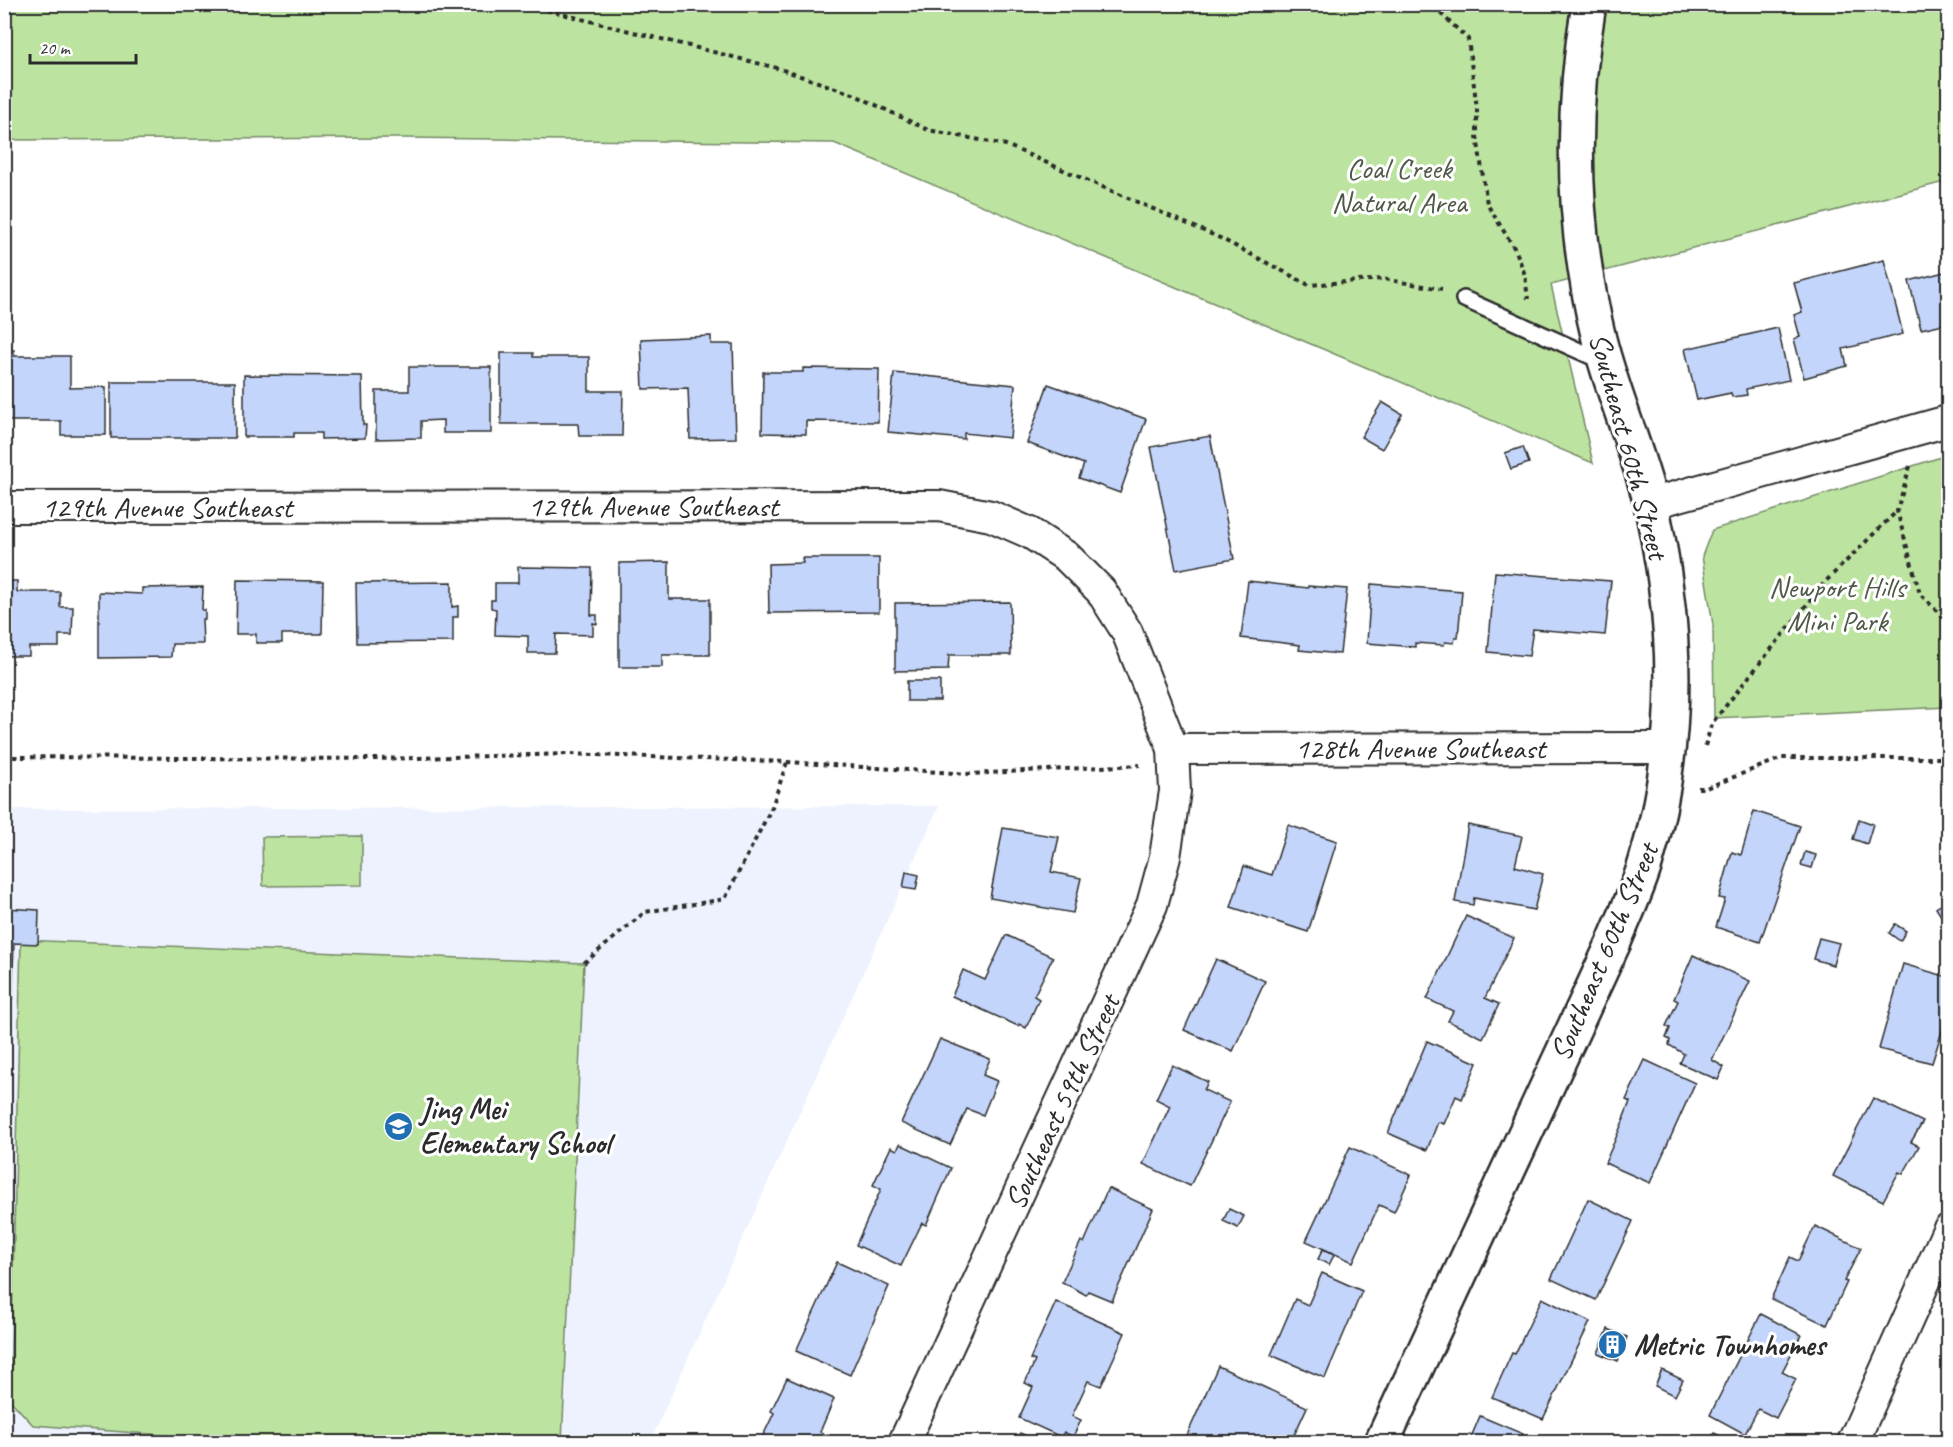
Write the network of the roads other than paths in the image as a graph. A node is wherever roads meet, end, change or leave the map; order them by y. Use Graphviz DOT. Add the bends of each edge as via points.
graph roads {
  1 [pos="1589,4"];
  2 [pos="1464,299"];
  3 [pos="1606,363"];
  4 [pos="1935,425"];
  5 [pos="1650,504"];
  6 [pos="4,507"];
  7 [pos="1667,748"];
  8 [pos="1173,749"];
  9 [pos="1948,1230"];
  10 [pos="904,1443"];
  11 [pos="1382,1443"];
  12 [pos="1853,1443"];
  1 -- 3 [label="street, Southeast 60th Street" via="1575,137 1578,207 1585,274"];
  2 -- 3 [label="lane"];
  3 -- 5 [label="street, Southeast 60th Street"];
  4 -- 5 [label="street"];
  5 -- 7 [label="street, Southeast 60th Street" via="1666,589 1672,659"];
  6 -- 8 [label="street, 129th Avenue Southeast" via="939,506 991,516 1030,533 1067,556 1101,591 1127,632"];
  7 -- 8 [label="street, 128th Avenue Southeast"];
  7 -- 11 [label="street, Southeast 60th Street" via="1646,863 1614,942"];
  8 -- 10 [label="street, Southeast 59th Street" via="1175,791 1165,856 1152,905"];
  9 -- 12 [label="street"];
}
